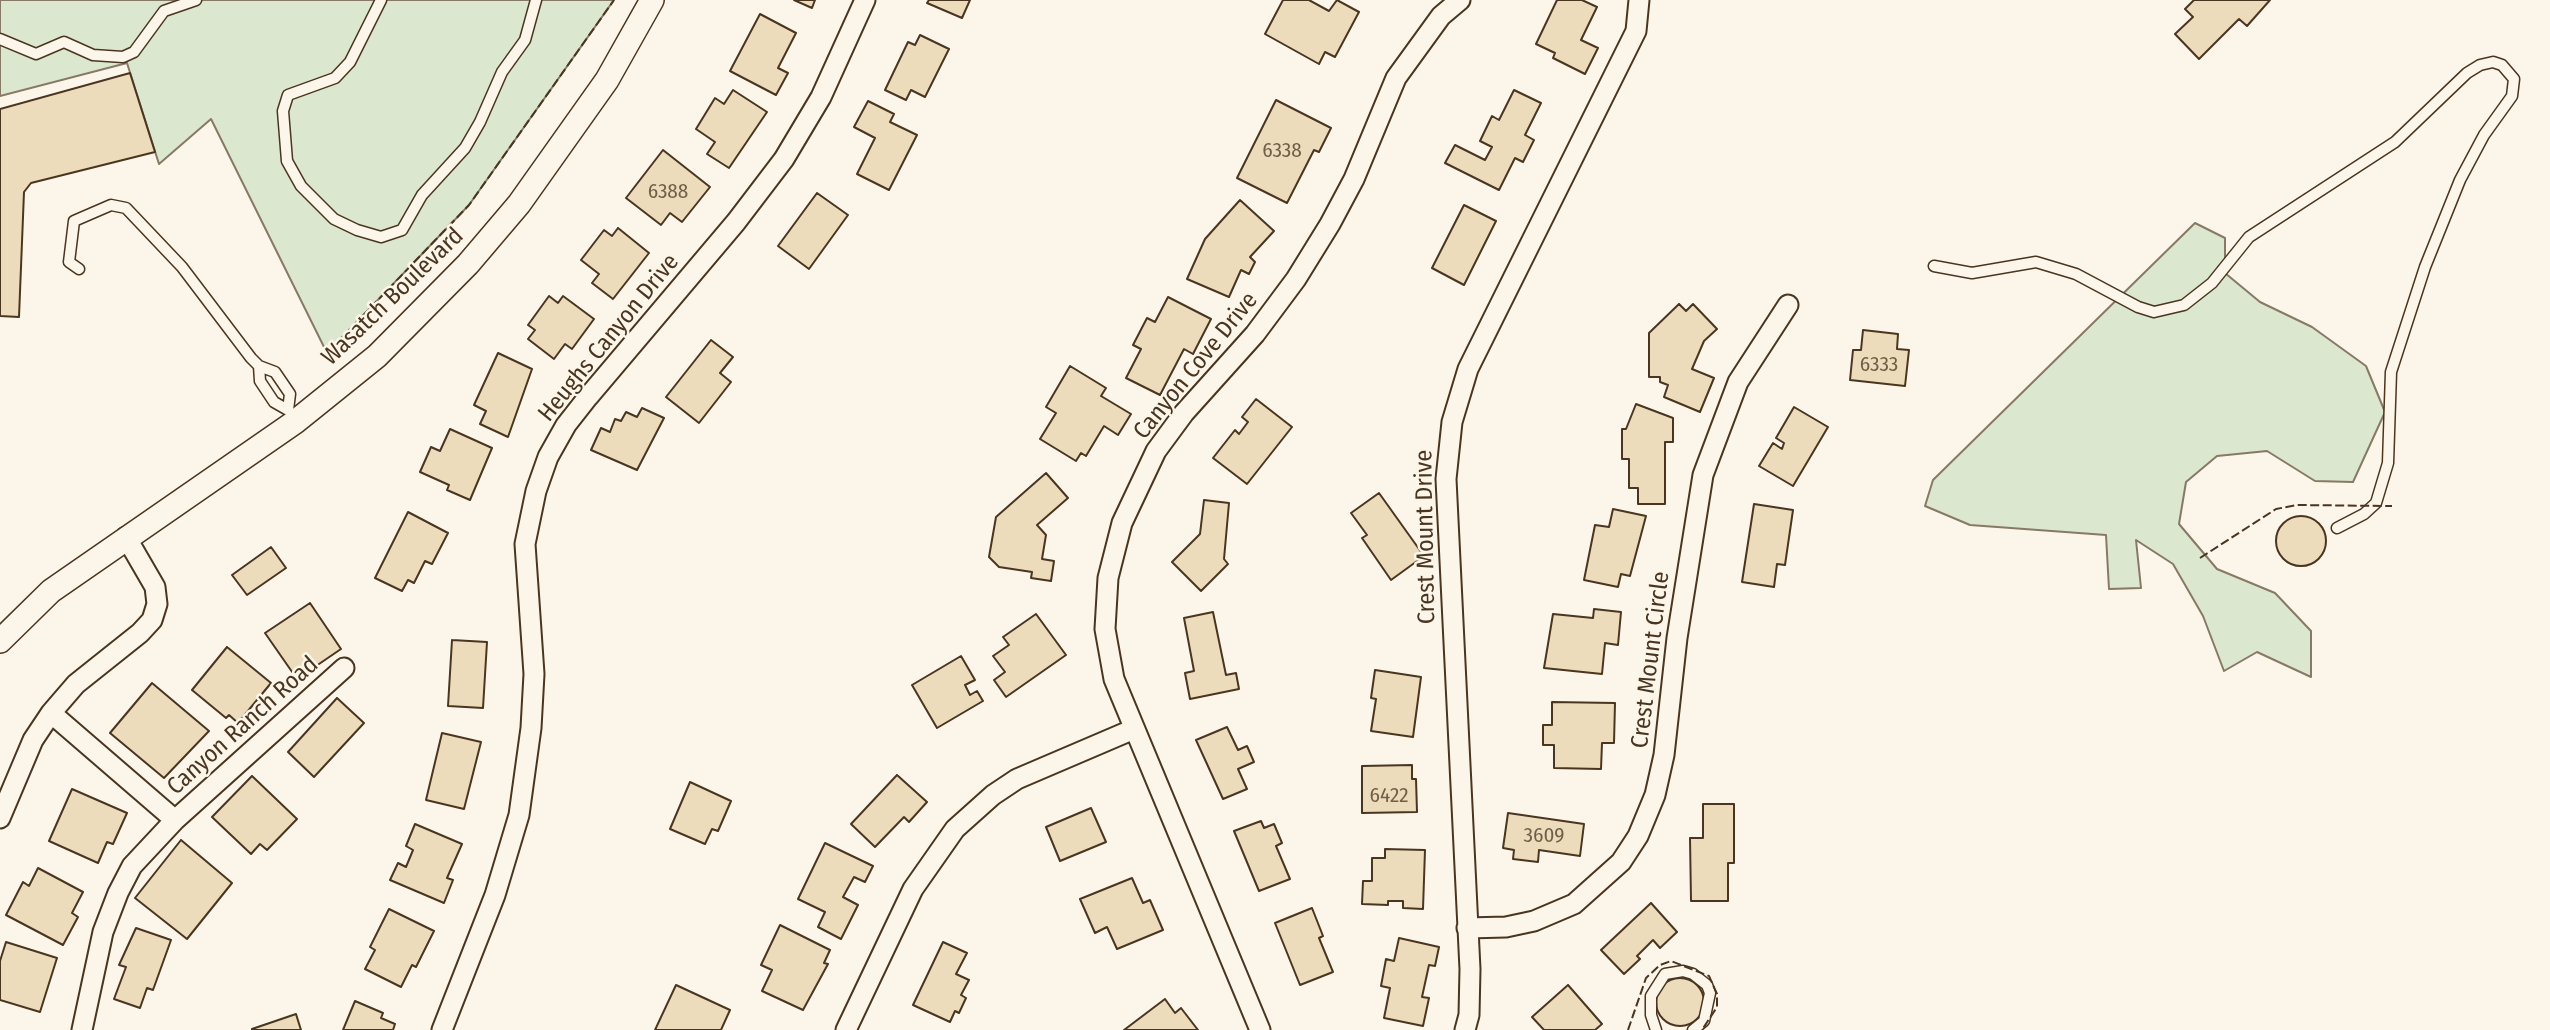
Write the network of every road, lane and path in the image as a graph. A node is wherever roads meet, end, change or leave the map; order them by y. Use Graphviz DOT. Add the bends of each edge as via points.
graph roads {
  1 [pos="196,0"];
  2 [pos="381,0"];
  3 [pos="536,0"];
  4 [pos="652,0"];
  5 [pos="865,0"];
  6 [pos="1460,0"];
  7 [pos="1639,0"];
  8 [pos="0,39"];
  9 [pos="1934,266"];
  10 [pos="79,270"];
  11 [pos="1788,305"];
  12 [pos="259,366"];
  13 [pos="291,416"];
  14 [pos="2337,528"];
  15 [pos="126,537"];
  16 [pos="0,640"];
  17 [pos="344,668"];
  18 [pos="51,713"];
  19 [pos="1133,729"];
  20 [pos="0,818"];
  21 [pos="175,820"];
  22 [pos="1467,928"];
  23 [pos="82,1030"];
  24 [pos="442,1030"];
  25 [pos="846,1030"];
  26 [pos="1260,1030"];
  27 [pos="1465,1030"];
  28 [pos="1656,1030"];
  29 [pos="1693,1030"];
  1 -- 8 [label="lane" via="164,11 134,52 123,57 93,55 64,42 36,54"];
  2 -- 3 [label="lane" via="350,62 335,78 288,95 283,111 287,161 301,186 334,219 382,237 402,230 422,195 465,148 502,72 525,40"];
  4 -- 13 [label="street, Wasatch Boulevard" via="607,80 564,143 468,264 377,356"];
  5 -- 24 [label="street, Heughs Canyon Drive" via="821,97 784,159 588,397 548,457 525,544 534,674 519,815 495,895"];
  6 -- 19 [label="street, Canyon Cove Drive" via="1441,16 1396,78 1353,179 1296,279 1255,334 1184,413 1157,451 1122,523 1108,578 1105,629 1114,679"];
  7 -- 22 [label="street, Crest Mount Drive" via="1636,31 1468,369 1452,422 1446,479"];
  9 -- 14 [label="lane" via="1972,273 2036,262 2076,274 2146,310 2163,312 2184,305 2212,283 2249,237 2395,142 2467,73 2487,64 2502,65 2514,79 2512,96 2460,180 2425,267 2391,372 2388,463 2376,503"];
  10 -- 12 [label="lane" via="69,262 74,221 111,205 126,208 182,267"];
  11 -- 22 [label="street, Crest Mount Circle" via="1738,382 1703,475 1664,755 1655,795 1638,836 1620,862 1574,904 1534,921"];
  12 -- 13 [label="lane" via="260,381"];
  12 -- 13 [label="lane" via="275,372 290,394"];
  13 -- 15 [label="street, Wasatch Boulevard"];
  15 -- 16 [label="street, Wasatch Boulevard" via="51,591"];
  15 -- 18 [label="street" via="155,587 157,604 152,620 76,684"];
  17 -- 21 [label="street, Canyon Ranch Road"];
  18 -- 20 [label="street" via="29,748"];
  18 -- 21 [label="street, Canyon Ranch Road"];
  19 -- 25 [label="street" via="1017,779 955,829 913,888"];
  19 -- 26 [label="street, Canyon Cove Drive"];
  21 -- 23 [label="street, Canyon Ranch Road" via="132,866 118,892 95,963"];
  22 -- 27 [label="street, Crest Mount Drive" via="1469,1015"];
  28 -- 29 [label="lane" via="1651,996 1665,974 1683,971 1707,985 1710,993 1704,1021"];
}
